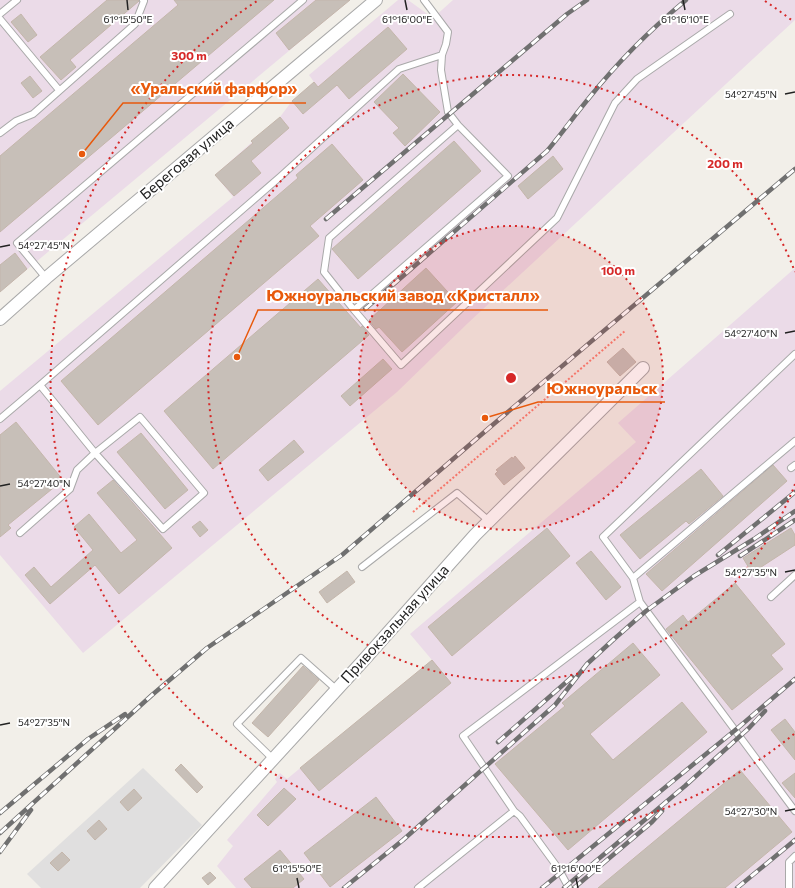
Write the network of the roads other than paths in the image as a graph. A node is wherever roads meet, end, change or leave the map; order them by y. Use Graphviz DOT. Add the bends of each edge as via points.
graph roads {
  1 [pos="17,0"];
  2 [pos="143,0"];
  3 [pos="303,0"];
  4 [pos="376,0"];
  5 [pos="424,0"];
  6 [pos="0,14"];
  7 [pos="730,14"];
  8 [pos="0,19"];
  9 [pos="442,55"];
  10 [pos="59,90"];
  11 [pos="458,125"];
  12 [pos="0,133"];
  13 [pos="46,278"];
  14 [pos="354,310"];
  15 [pos="0,319"];
  16 [pos="795,354"];
  17 [pos="643,368"];
  18 [pos="40,385"];
  19 [pos="0,419"];
  20 [pos="795,440"];
  21 [pos="95,453"];
  22 [pos="489,521"];
  23 [pos="20,533"];
  24 [pos="362,567"];
  25 [pos="795,575"];
  26 [pos="633,578"];
  27 [pos="771,597"];
  28 [pos="640,602"];
  29 [pos="337,690"];
  30 [pos="273,759"];
  31 [pos="514,811"];
  32 [pos="795,811"];
  33 [pos="795,856"];
  34 [pos="155,888"];
  35 [pos="418,888"];
  36 [pos="568,888"];
  37 [pos="789,888"];
  1 -- 6 [label="lane"];
  2 -- 10 [label="lane" via="135,24"];
  3 -- 13 [label="lane" via="18,243"];
  4 -- 13 [label="street, Береговая улица"];
  5 -- 9 [label="lane" via="448,32"];
  7 -- 14 [label="lane" via="637,79 615,103 557,218 401,365"];
  8 -- 10 [label="lane"];
  9 -- 11 [label="lane" via="441,70 448,112"];
  9 -- 18 [label="lane" via="398,69 281,176"];
  10 -- 12 [label="lane" via="33,114 16,121"];
  11 -- 14 [label="lane" via="329,238 324,272"];
  11 -- 14 [label="lane" via="508,176"];
  13 -- 15 [label="street, Береговая улица"];
  16 -- 26 [label="lane" via="603,537"];
  17 -- 22 [label="street, Привокзальная улица"];
  18 -- 19 [label="lane"];
  18 -- 21 [label="lane"];
  20 -- 26 [label="lane"];
  21 -- 21 [label="lane" via="140,418 204,494 163,529"];
  21 -- 23 [label="lane" via="77,470 70,489"];
  22 -- 24 [label="lane" via="457,493"];
  22 -- 29 [label="street, Привокзальная улица"];
  25 -- 27 [label="lane"];
  26 -- 28 [label="lane"];
  28 -- 31 [label="lane" via="463,736"];
  28 -- 32 [label="lane"];
  29 -- 30 [label="street, Привокзальная улица"];
  29 -- 30 [label="lane" via="301,658 237,724"];
  30 -- 34 [label="street, Привокзальная улица"];
  31 -- 35 [label="lane"];
  31 -- 36 [label="lane" via="558,868"];
  33 -- 37 [label="lane" via="789,862"];
}
